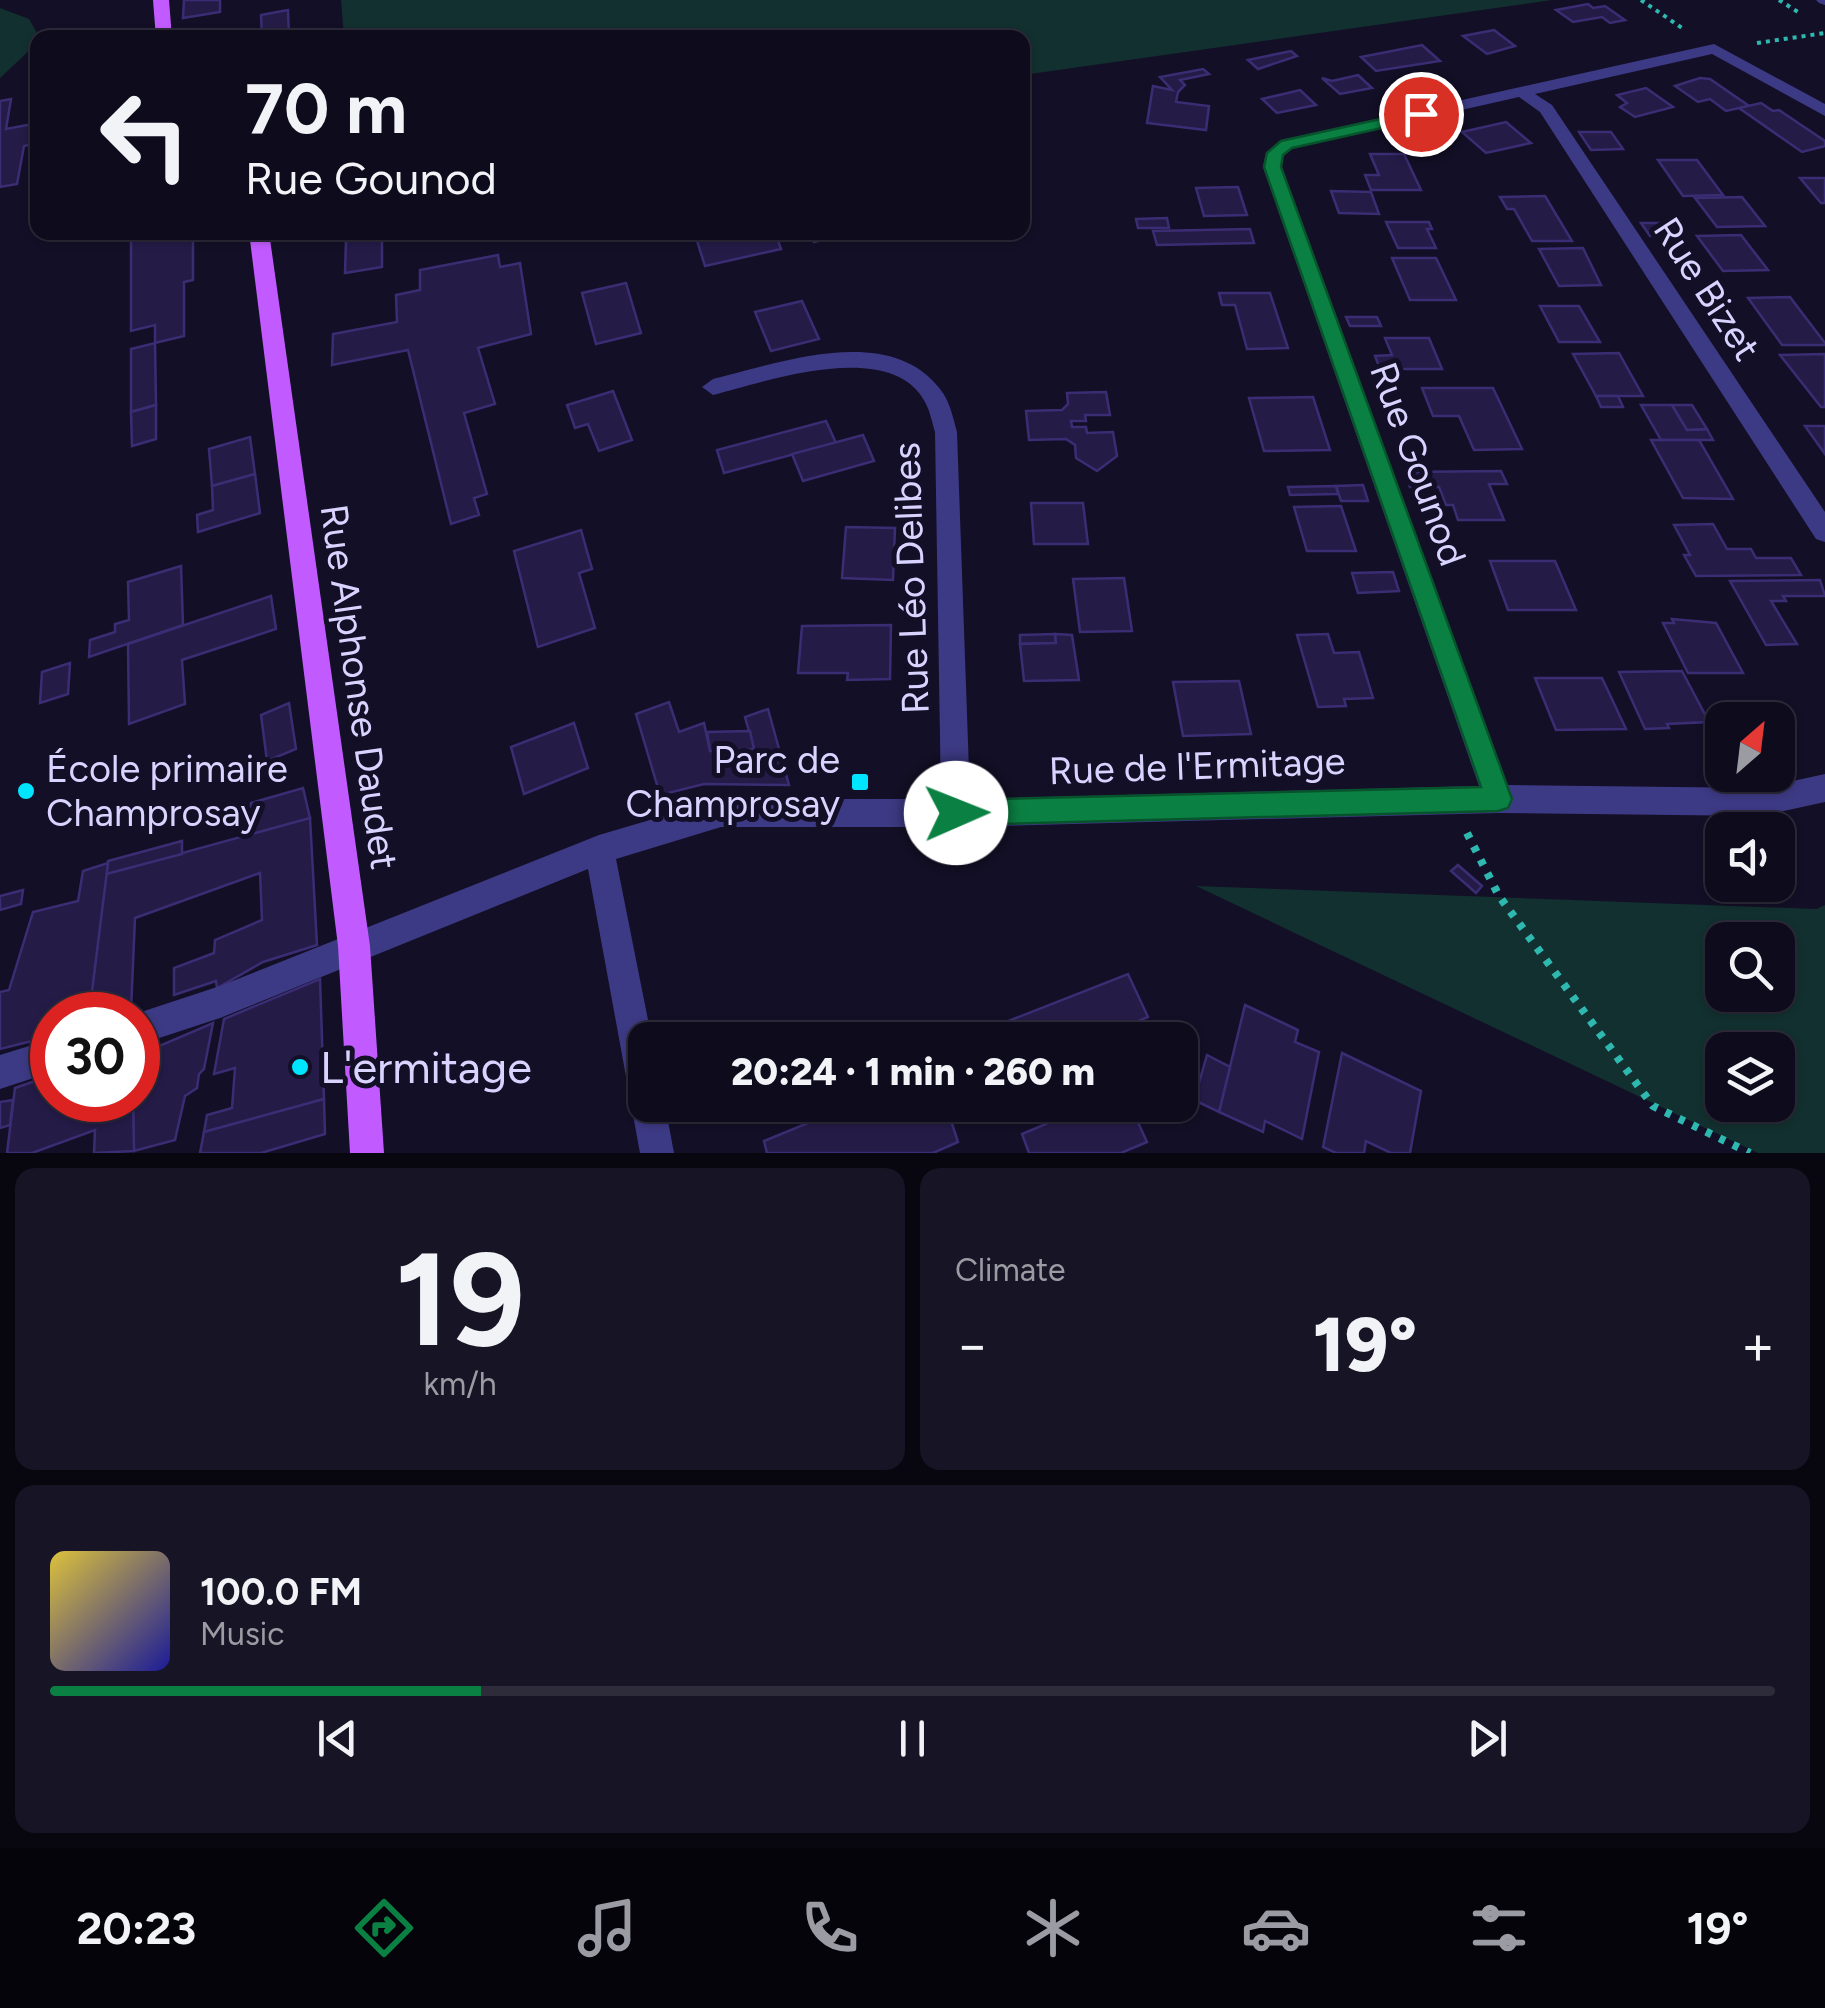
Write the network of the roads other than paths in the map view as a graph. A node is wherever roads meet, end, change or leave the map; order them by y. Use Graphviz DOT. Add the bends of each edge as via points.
graph roads {
  1 [pos="161,0"];
  2 [pos="163,30"];
  3 [pos="1522,92"];
  4 [pos="1825,110"];
  5 [pos="260,240"];
  6 [pos="713,388"];
  7 [pos="1825,532"];
  8 [pos="1825,788"];
  9 [pos="1498,799"];
  10 [pos="956,813"];
  11 [pos="599,850"];
  12 [pos="354,946"];
  13 [pos="160,1021"];
  14 [pos="632,1022"];
  15 [pos="30,1063"];
  16 [pos="0,1072"];
  17 [pos="651,1122"];
  18 [pos="367,1153"];
  19 [pos="657,1153"];
  1 -- 2 [label="main road"];
  3 -- 4 [label="street" via="1714,49"];
  3 -- 7 [label="street, Rue Bizet" via="1546,110"];
  3 -- 9 [label="street, Rue Gounod" via="1287,144 1275,153 1272,167"];
  5 -- 12 [label="main road, Rue Alphonse Daudet"];
  6 -- 10 [label="street, Rue Léo Delibes" via="840,358 872,360 916,378 932,395 946,432"];
  8 -- 9 [label="street, Rue de l'Ermitage" via="1761,802"];
  9 -- 10 [label="street, Rue de l'Ermitage"];
  10 -- 11 [label="street, Rue de l'Ermitage" via="721,813"];
  11 -- 12 [label="street, Rue de l'Ermitage"];
  11 -- 14 [label="street"];
  12 -- 13 [label="street, Rue de l'Ermitage"];
  12 -- 18 [label="main road, Rue Alphonse Daudet"];
  15 -- 16 [label="street"];
  17 -- 19 [label="street"];
}
